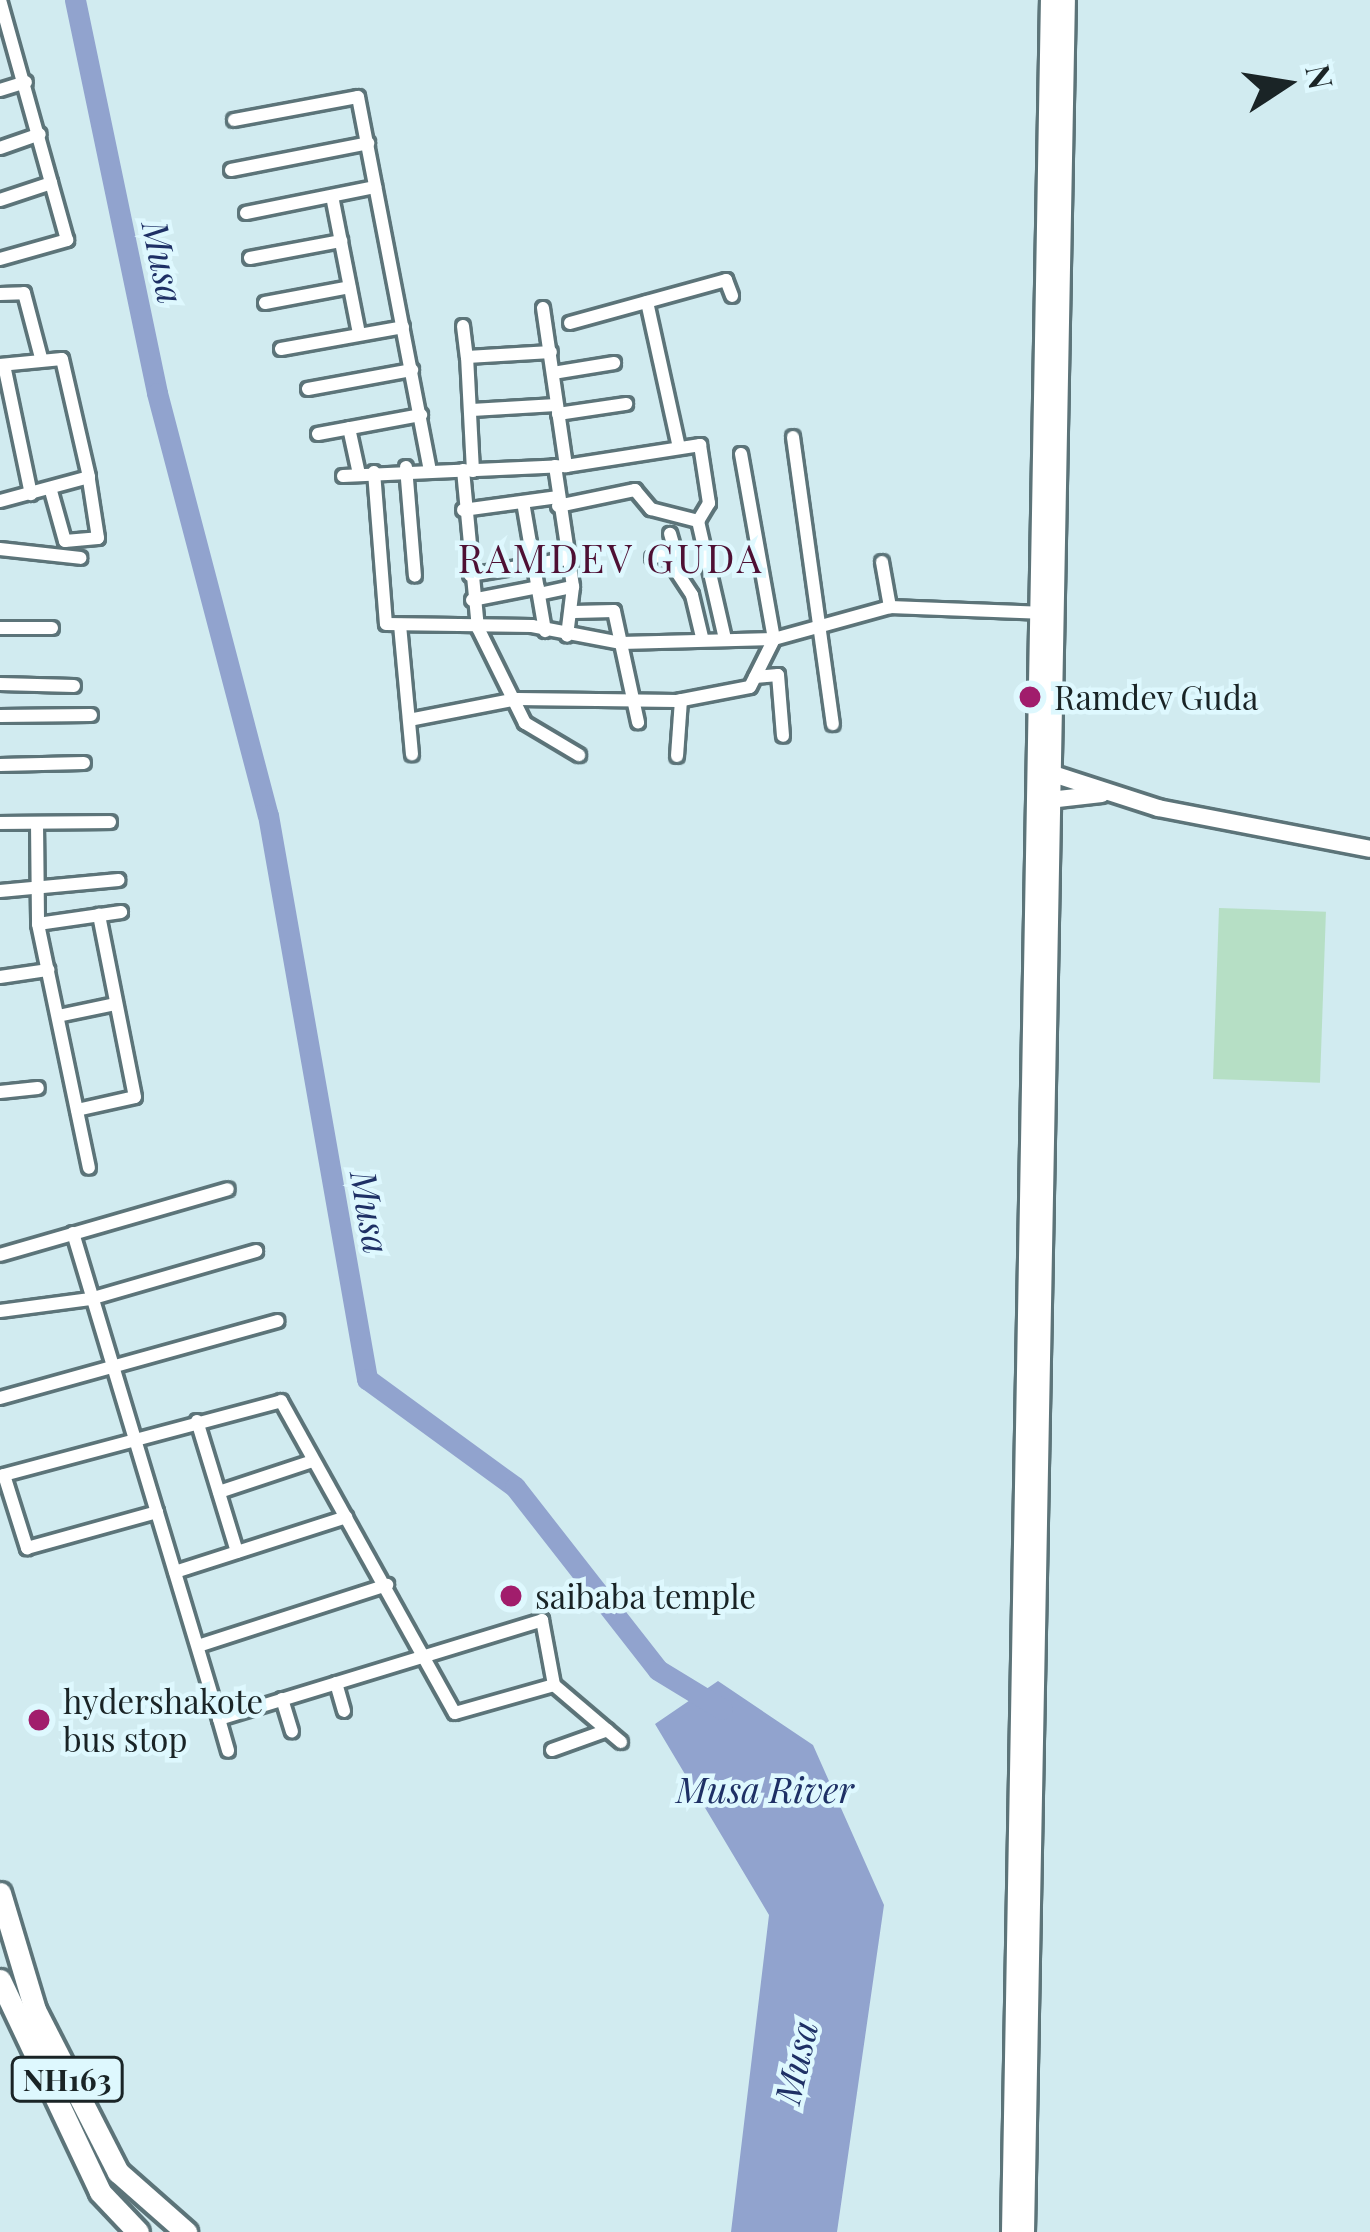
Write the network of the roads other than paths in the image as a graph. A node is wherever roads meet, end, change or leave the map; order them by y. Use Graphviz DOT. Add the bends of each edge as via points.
graph roads {
  1 [pos="0,0"];
  2 [pos="1050,0"];
  3 [pos="1066,0"];
  4 [pos="6,35"];
  5 [pos="26,82"];
  6 [pos="0,90"];
  7 [pos="234,120"];
  8 [pos="40,134"];
  9 [pos="368,143"];
  10 [pos="0,148"];
  11 [pos="231,170"];
  12 [pos="52,183"];
  13 [pos="375,187"];
  14 [pos="332,196"];
  15 [pos="0,200"];
  16 [pos="246,214"];
  17 [pos="341,241"];
  18 [pos="250,258"];
  19 [pos="0,259"];
  20 [pos="350,287"];
  21 [pos="0,294"];
  22 [pos="732,296"];
  23 [pos="647,302"];
  24 [pos="266,303"];
  25 [pos="543,308"];
  26 [pos="570,323"];
  27 [pos="463,326"];
  28 [pos="403,327"];
  29 [pos="359,333"];
  30 [pos="281,349"];
  31 [pos="551,352"];
  32 [pos="467,357"];
  33 [pos="41,358"];
  34 [pos="614,363"];
  35 [pos="2,365"];
  36 [pos="412,370"];
  37 [pos="553,373"];
  38 [pos="308,389"];
  39 [pos="626,404"];
  40 [pos="472,410"];
  41 [pos="557,410"];
  42 [pos="421,416"];
  43 [pos="350,428"];
  44 [pos="17,434"];
  45 [pos="318,434"];
  46 [pos="0,437"];
  47 [pos="793,437"];
  48 [pos="679,447"];
  49 [pos="741,454"];
  50 [pos="429,466"];
  51 [pos="561,466"];
  52 [pos="406,467"];
  53 [pos="468,470"];
  54 [pos="366,473"];
  55 [pos="343,476"];
  56 [pos="88,480"];
  57 [pos="51,491"];
  58 [pos="31,494"];
  59 [pos="0,500"];
  60 [pos="558,501"];
  61 [pos="524,502"];
  62 [pos="463,511"];
  63 [pos="698,521"];
  64 [pos="670,534"];
  65 [pos="0,549"];
  66 [pos="81,558"];
  67 [pos="567,559"];
  68 [pos="882,562"];
  69 [pos="535,565"];
  70 [pos="470,575"];
  71 [pos="416,576"];
  72 [pos="573,587"];
  73 [pos="538,590"];
  74 [pos="715,595"];
  75 [pos="694,599"];
  76 [pos="472,600"];
  77 [pos="890,607"];
  78 [pos="574,611"];
  79 [pos="1051,613"];
  80 [pos="826,624"];
  81 [pos="400,625"];
  82 [pos="0,628"];
  83 [pos="52,628"];
  84 [pos="478,628"];
  85 [pos="545,631"];
  86 [pos="567,636"];
  87 [pos="702,637"];
  88 [pos="725,639"];
  89 [pos="774,639"];
  90 [pos="621,643"];
  91 [pos="755,677"];
  92 [pos="0,684"];
  93 [pos="74,686"];
  94 [pos="517,699"];
  95 [pos="681,700"];
  96 [pos="632,701"];
  97 [pos="91,715"];
  98 [pos="0,716"];
  99 [pos="409,720"];
  100 [pos="638,722"];
  101 [pos="833,724"];
  102 [pos="783,736"];
  103 [pos="412,754"];
  104 [pos="580,755"];
  105 [pos="677,756"];
  106 [pos="84,763"];
  107 [pos="0,765"];
  108 [pos="1047,771"];
  109 [pos="1102,794"];
  110 [pos="1045,801"];
  111 [pos="110,822"];
  112 [pos="0,823"];
  113 [pos="37,823"];
  114 [pos="1370,849"];
  115 [pos="118,880"];
  116 [pos="35,886"];
  117 [pos="0,891"];
  118 [pos="121,912"];
  119 [pos="99,915"];
  120 [pos="38,924"];
  121 [pos="48,970"];
  122 [pos="0,976"];
  123 [pos="115,1004"];
  124 [pos="58,1016"];
  125 [pos="38,1088"];
  126 [pos="0,1092"];
  127 [pos="77,1110"];
  128 [pos="89,1168"];
  129 [pos="227,1189"];
  130 [pos="73,1233"];
  131 [pos="256,1251"];
  132 [pos="0,1255"];
  133 [pos="90,1299"];
  134 [pos="0,1310"];
  135 [pos="278,1321"];
  136 [pos="115,1369"];
  137 [pos="0,1398"];
  138 [pos="197,1421"];
  139 [pos="135,1439"];
  140 [pos="313,1461"];
  141 [pos="2,1476"];
  142 [pos="220,1492"];
  143 [pos="157,1512"];
  144 [pos="346,1517"];
  145 [pos="237,1552"];
  146 [pos="176,1572"];
  147 [pos="387,1585"];
  148 [pos="198,1646"];
  149 [pos="430,1654"];
  150 [pos="336,1683"];
  151 [pos="554,1685"];
  152 [pos="282,1699"];
  153 [pos="344,1711"];
  154 [pos="219,1719"];
  155 [pos="608,1730"];
  156 [pos="292,1731"];
  157 [pos="621,1742"];
  158 [pos="552,1750"];
  159 [pos="228,1751"];
  160 [pos="0,1893"];
  161 [pos="0,1980"];
  162 [pos="138,2232"];
  163 [pos="186,2232"];
  164 [pos="1011,2232"];
  165 [pos="1025,2232"];
  1 -- 4 [label="street"];
  2 -- 79 [label="main road"];
  3 -- 79 [label="main road"];
  4 -- 5 [label="street"];
  5 -- 6 [label="street"];
  5 -- 8 [label="street"];
  7 -- 9 [label="street" via="358,97"];
  8 -- 10 [label="street"];
  8 -- 12 [label="street"];
  9 -- 11 [label="street"];
  9 -- 13 [label="street"];
  12 -- 15 [label="street"];
  12 -- 19 [label="street" via="67,240"];
  13 -- 14 [label="street"];
  13 -- 28 [label="street"];
  14 -- 16 [label="street"];
  14 -- 17 [label="street"];
  17 -- 18 [label="street"];
  17 -- 20 [label="street"];
  20 -- 24 [label="street"];
  20 -- 29 [label="street"];
  21 -- 33 [label="street" via="24,292"];
  22 -- 23 [label="street" via="726,280"];
  23 -- 26 [label="street"];
  23 -- 48 [label="street"];
  25 -- 31 [label="street"];
  27 -- 32 [label="street"];
  28 -- 29 [label="street"];
  28 -- 36 [label="street"];
  29 -- 30 [label="street"];
  31 -- 32 [label="street"];
  31 -- 37 [label="street"];
  32 -- 40 [label="street"];
  33 -- 35 [label="street"];
  33 -- 56 [label="street" via="65,368"];
  34 -- 37 [label="street"];
  35 -- 44 [label="street"];
  36 -- 38 [label="street"];
  36 -- 42 [label="street"];
  37 -- 41 [label="street"];
  39 -- 41 [label="street"];
  40 -- 41 [label="street"];
  40 -- 53 [label="street"];
  41 -- 51 [label="street"];
  42 -- 43 [label="street"];
  42 -- 50 [label="street"];
  43 -- 45 [label="street"];
  43 -- 54 [label="street"];
  44 -- 46 [label="street"];
  44 -- 58 [label="street"];
  47 -- 80 [label="street"];
  48 -- 51 [label="street"];
  48 -- 63 [label="street" via="703,449 709,503"];
  49 -- 89 [label="street"];
  50 -- 52 [label="street"];
  50 -- 53 [label="street"];
  51 -- 53 [label="street"];
  51 -- 60 [label="street"];
  52 -- 54 [label="street"];
  52 -- 71 [label="street"];
  53 -- 62 [label="street"];
  54 -- 55 [label="street"];
  54 -- 81 [label="street" via="386,624"];
  56 -- 57 [label="street"];
  56 -- 57 [label="street" via="98,538 65,541"];
  57 -- 58 [label="street"];
  58 -- 59 [label="street"];
  60 -- 61 [label="street"];
  60 -- 63 [label="street" via="635,490 651,508"];
  60 -- 67 [label="street"];
  61 -- 62 [label="street"];
  61 -- 69 [label="street"];
  62 -- 70 [label="street"];
  63 -- 74 [label="street"];
  64 -- 75 [label="street" via="675,551 658,556"];
  65 -- 66 [label="street"];
  67 -- 69 [label="street"];
  67 -- 72 [label="street"];
  68 -- 77 [label="street"];
  69 -- 70 [label="street"];
  69 -- 73 [label="street"];
  70 -- 76 [label="street"];
  72 -- 73 [label="street"];
  72 -- 78 [label="street"];
  73 -- 76 [label="street"];
  73 -- 85 [label="street"];
  74 -- 75 [label="street"];
  74 -- 88 [label="street"];
  75 -- 87 [label="street"];
  76 -- 84 [label="street"];
  77 -- 79 [label="street"];
  77 -- 80 [label="street"];
  78 -- 86 [label="street"];
  78 -- 90 [label="street" via="614,611"];
  79 -- 108 [label="main road"];
  80 -- 89 [label="street"];
  80 -- 101 [label="street"];
  81 -- 84 [label="street"];
  81 -- 99 [label="street"];
  82 -- 83 [label="street"];
  84 -- 85 [label="street"];
  84 -- 94 [label="street"];
  85 -- 86 [label="street"];
  86 -- 90 [label="street"];
  87 -- 88 [label="street"];
  87 -- 90 [label="street"];
  88 -- 89 [label="street"];
  89 -- 91 [label="street"];
  90 -- 96 [label="street"];
  91 -- 95 [label="street" via="751,687"];
  91 -- 102 [label="street" via="778,675"];
  92 -- 93 [label="street"];
  94 -- 96 [label="street"];
  94 -- 99 [label="street"];
  94 -- 104 [label="street" via="525,723"];
  95 -- 96 [label="street"];
  95 -- 105 [label="street"];
  96 -- 100 [label="street"];
  97 -- 98 [label="street"];
  99 -- 103 [label="street"];
  106 -- 107 [label="street"];
  108 -- 109 [label="street"];
  108 -- 110 [label="main road"];
  109 -- 110 [label="street"];
  109 -- 114 [label="street"];
  110 -- 164 [label="main road"];
  110 -- 165 [label="main road"];
  111 -- 113 [label="street"];
  112 -- 113 [label="street"];
  113 -- 116 [label="street"];
  115 -- 116 [label="street"];
  116 -- 117 [label="street"];
  116 -- 120 [label="street"];
  118 -- 119 [label="street"];
  119 -- 120 [label="street"];
  119 -- 123 [label="street"];
  120 -- 121 [label="street"];
  121 -- 122 [label="street"];
  121 -- 124 [label="street"];
  123 -- 124 [label="street"];
  123 -- 127 [label="street" via="135,1097"];
  124 -- 127 [label="street"];
  125 -- 126 [label="street"];
  127 -- 128 [label="street"];
  129 -- 130 [label="street"];
  130 -- 132 [label="street"];
  130 -- 133 [label="street"];
  131 -- 133 [label="street"];
  133 -- 134 [label="street"];
  133 -- 136 [label="street"];
  135 -- 136 [label="street"];
  136 -- 137 [label="street"];
  136 -- 139 [label="street"];
  138 -- 139 [label="street"];
  138 -- 140 [label="street" via="281,1400"];
  138 -- 142 [label="street"];
  139 -- 141 [label="street"];
  139 -- 143 [label="street"];
  140 -- 142 [label="street"];
  140 -- 144 [label="street"];
  141 -- 143 [label="street" via="27,1548"];
  142 -- 145 [label="street"];
  143 -- 146 [label="street"];
  144 -- 145 [label="street"];
  144 -- 147 [label="street"];
  145 -- 146 [label="street"];
  146 -- 148 [label="street"];
  147 -- 148 [label="street"];
  147 -- 149 [label="street"];
  148 -- 154 [label="street"];
  149 -- 150 [label="street"];
  149 -- 151 [label="street" via="461,1715"];
  149 -- 151 [label="street" via="542,1620"];
  150 -- 152 [label="street"];
  150 -- 153 [label="street"];
  151 -- 155 [label="street"];
  152 -- 154 [label="street"];
  152 -- 156 [label="street"];
  154 -- 159 [label="street"];
  155 -- 157 [label="street"];
  155 -- 158 [label="street"];
  160 -- 163 [label="highway, NH163" via="35,2010 108,2154 144,2203"];
  161 -- 162 [label="highway, NH163" via="100,2192"];
}
